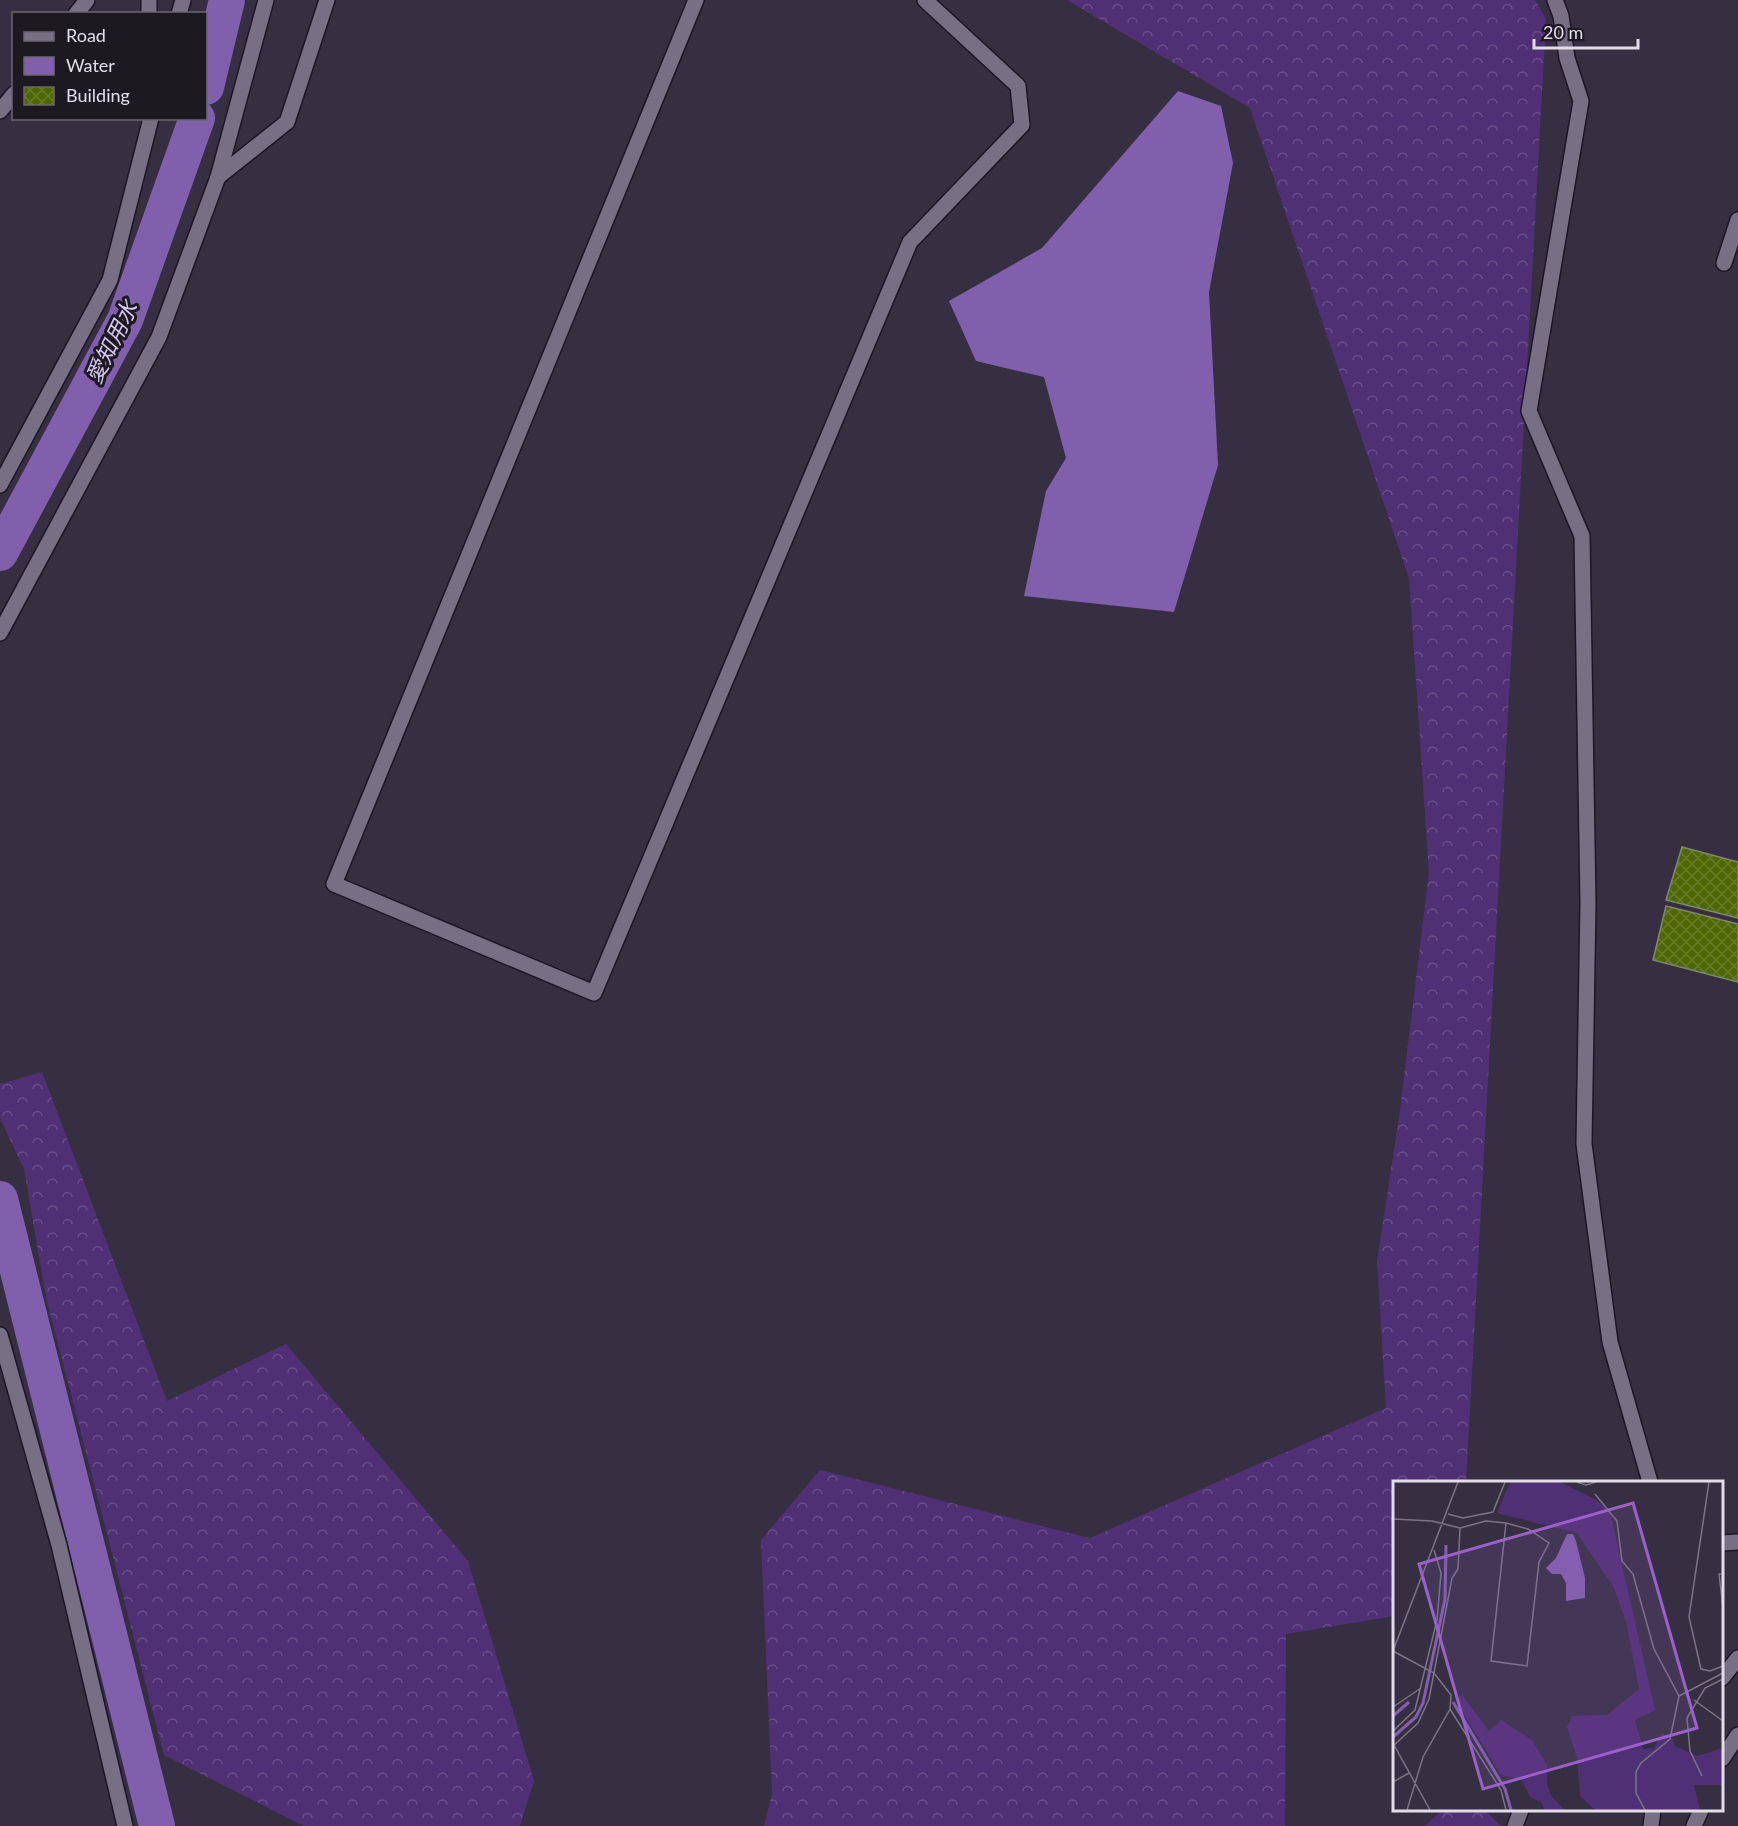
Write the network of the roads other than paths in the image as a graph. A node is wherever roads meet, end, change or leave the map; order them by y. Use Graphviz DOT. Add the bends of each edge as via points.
graph roads {
  1 [pos="87,0"];
  2 [pos="266,0"];
  3 [pos="327,0"];
  4 [pos="696,0"];
  5 [pos="925,0"];
  6 [pos="1555,0"];
  7 [pos="78,12"];
  8 [pos="12,96"];
  9 [pos="0,111"];
  10 [pos="150,120"];
  11 [pos="218,177"];
  12 [pos="1738,220"];
  13 [pos="1724,263"];
  14 [pos="0,485"];
  15 [pos="0,633"];
  16 [pos="0,1335"];
  17 [pos="1650,1481"];
  18 [pos="1738,1542"];
  19 [pos="1723,1543"];
  20 [pos="1738,1658"];
  21 [pos="1723,1677"];
  22 [pos="1738,1735"];
  23 [pos="1723,1758"];
  24 [pos="1520,1811"];
  25 [pos="1653,1811"];
  26 [pos="1700,1811"];
  27 [pos="125,1826"];
  28 [pos="1515,1826"];
  29 [pos="1651,1826"];
  30 [pos="1694,1826"];
  1 -- 7 [label="street"];
  2 -- 11 [label="street"];
  3 -- 11 [label="street" via="287,122"];
  4 -- 5 [label="street" via="334,884 594,993 910,242 1022,125 1018,86"];
  6 -- 17 [label="street" via="1581,100 1528,411 1582,536 1588,903 1584,1144 1610,1342"];
  8 -- 9 [label="street"];
  10 -- 14 [label="street" via="110,280"];
  11 -- 15 [label="street" via="159,337"];
  12 -- 13 [label="street"];
  16 -- 27 [label="street" via="59,1545"];
  18 -- 19 [label="street"];
  20 -- 21 [label="street"];
  22 -- 23 [label="street"];
  24 -- 28 [label="street"];
  25 -- 29 [label="street"];
  26 -- 30 [label="street"];
}
